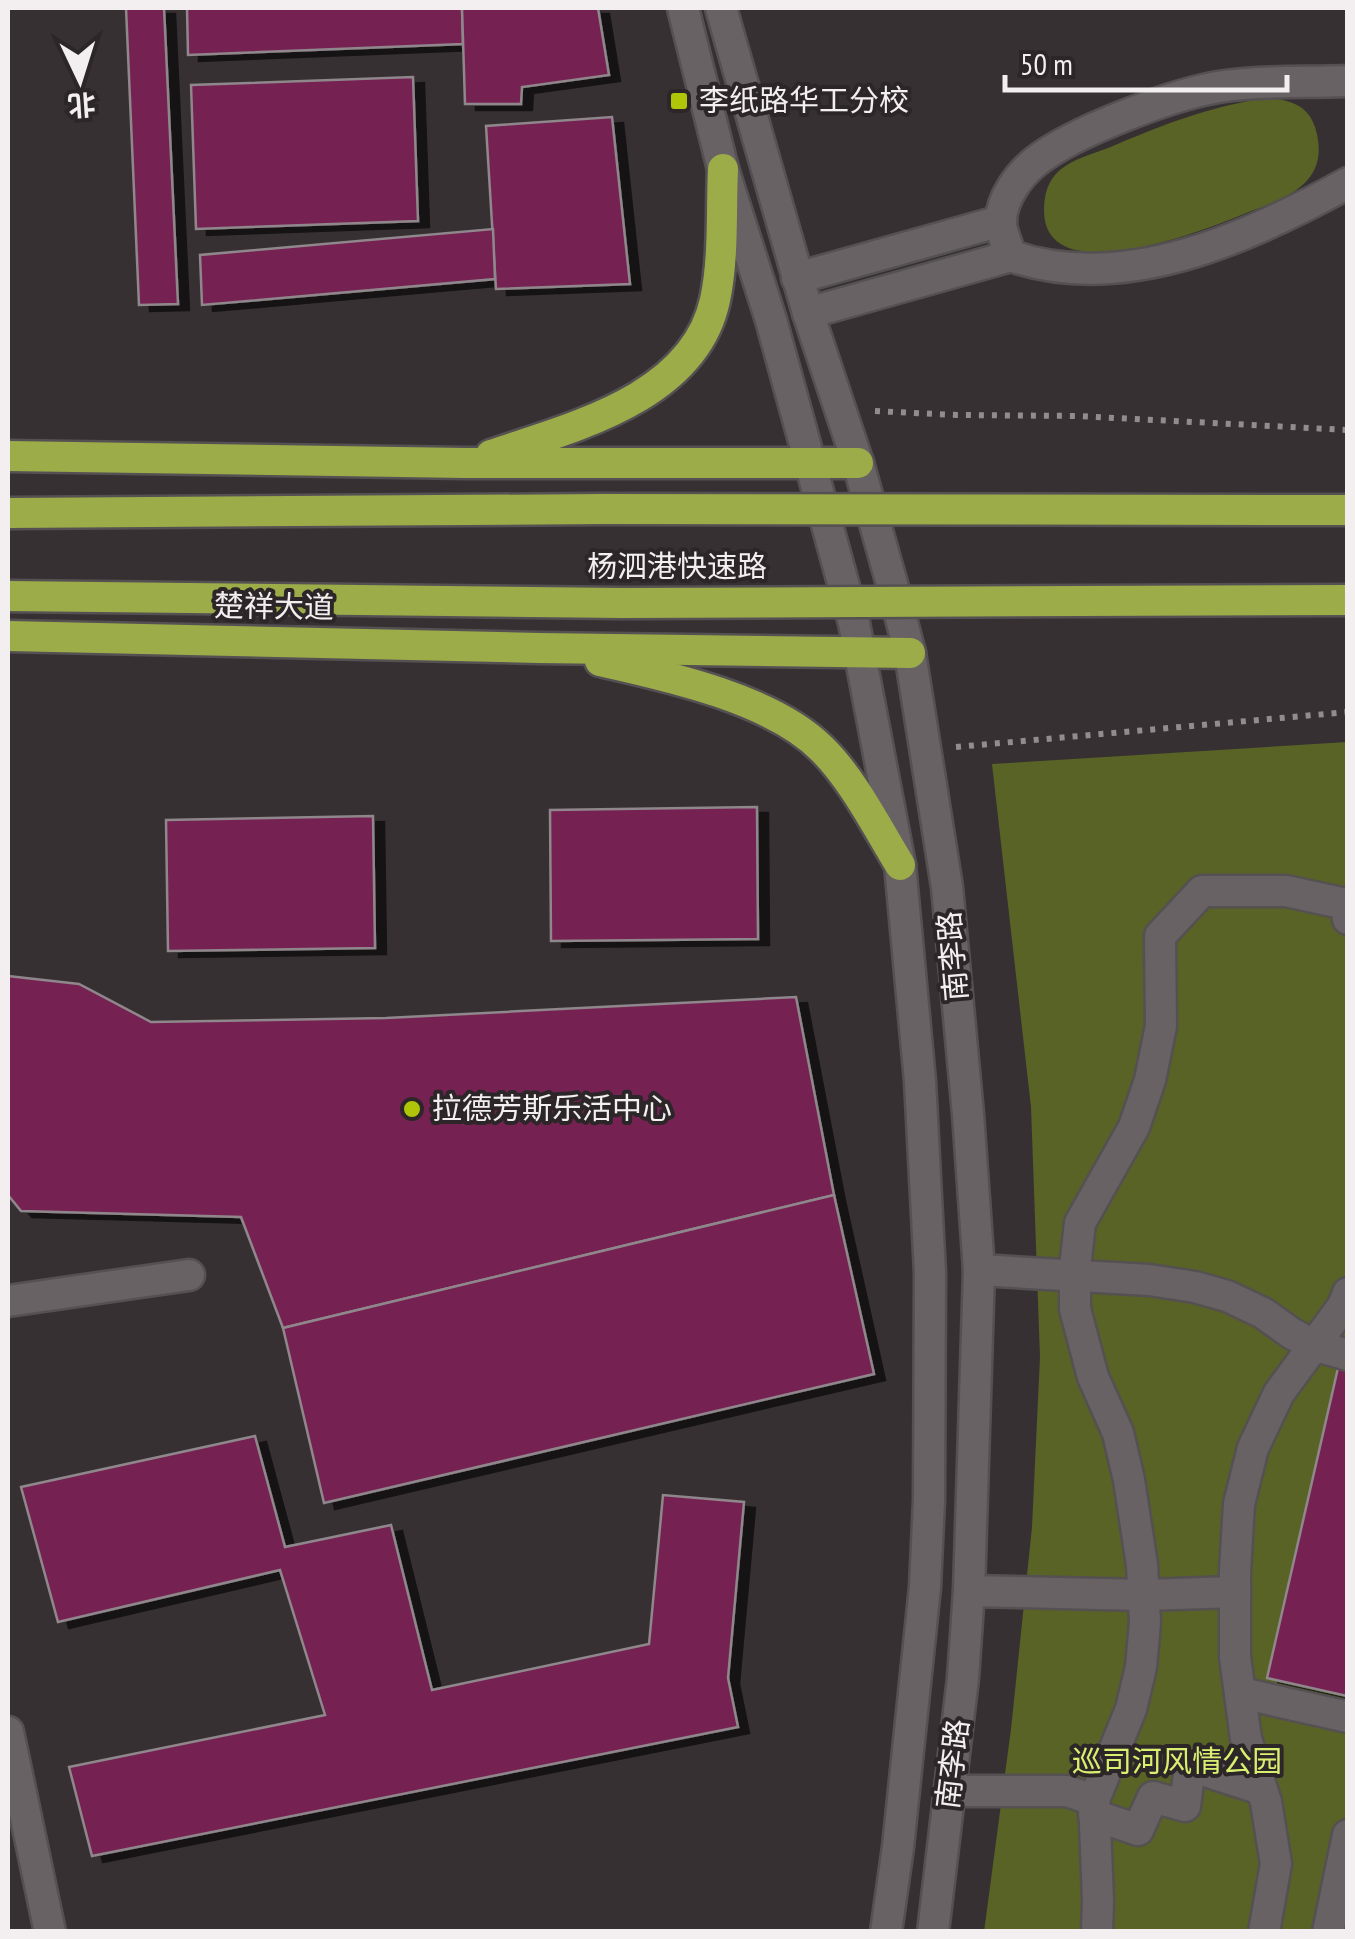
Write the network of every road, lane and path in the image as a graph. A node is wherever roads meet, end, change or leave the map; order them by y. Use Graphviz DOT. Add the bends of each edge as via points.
graph roads {
  1 [pos="684,8"];
  2 [pos="721,8"];
  3 [pos="1343,90"];
  4 [pos="723,169"];
  5 [pos="1348,182"];
  6 [pos="1001,222"];
  7 [pos="1011,256"];
  8 [pos="798,278"];
  9 [pos="808,313"];
  10 [pos="838,407"];
  11 [pos="1348,430"];
  12 [pos="8,456"];
  13 [pos="858,463"];
  14 [pos="465,464"];
  15 [pos="810,464"];
  16 [pos="1348,510"];
  17 [pos="8,513"];
  18 [pos="8,596"];
  19 [pos="1348,600"];
  20 [pos="8,636"];
  21 [pos="538,648"];
  22 [pos="860,652"];
  23 [pos="910,653"];
  24 [pos="1348,712"];
  25 [pos="924,750"];
  26 [pos="900,865"];
  27 [pos="1348,918"];
  28 [pos="979,1270"];
  29 [pos="189,1276"];
  30 [pos="1075,1276"];
  31 [pos="1348,1293"];
  32 [pos="8,1301"];
  33 [pos="1314,1345"];
  34 [pos="1348,1355"];
  35 [pos="969,1590"];
  36 [pos="1235,1592"];
  37 [pos="1144,1595"];
  38 [pos="1240,1693"];
  39 [pos="1348,1717"];
  40 [pos="8,1732"];
  41 [pos="1261,1788"];
  42 [pos="950,1792"];
  43 [pos="1094,1808"];
  44 [pos="1348,1835"];
  45 [pos="50,1932"];
  46 [pos="886,1932"];
  47 [pos="933,1932"];
  48 [pos="1097,1932"];
  49 [pos="1264,1932"];
  50 [pos="1328,1932"];
  1 -- 4 [label="street, 南李路"];
  2 -- 8 [label="street, 南李路"];
  3 -- 6 [label="street" via="1223,86 1092,130 1020,177"];
  4 -- 14 [label="highway" via="715,300 686,359 630,403"];
  4 -- 15 [label="street, 南李路"];
  5 -- 7 [label="street" via="1296,212 1187,254 1092,268 1035,265"];
  6 -- 7 [label="street"];
  6 -- 8 [label="street"];
  7 -- 9 [label="street"];
  8 -- 9 [label="street, 南李路"];
  9 -- 10 [label="street, 南李路"];
  10 -- 11 [label="path"];
  10 -- 13 [label="street, 南李路"];
  12 -- 14 [label="highway"];
  13 -- 15 [label="highway"];
  13 -- 23 [label="street, 南李路"];
  14 -- 15 [label="highway"];
  15 -- 22 [label="street, 南李路"];
  16 -- 17 [label="highway, 杨泗港快速路, bridge"];
  18 -- 19 [label="highway, 杨泗港快速路, bridge" via="622,603"];
  20 -- 21 [label="highway, 楚祥大道"];
  21 -- 22 [label="highway"];
  21 -- 26 [label="highway" via="660,674 748,704 803,732 842,774"];
  22 -- 23 [label="highway"];
  22 -- 26 [label="street, 南李路"];
  23 -- 25 [label="street, 南李路"];
  24 -- 25 [label="path"];
  25 -- 28 [label="street, 南李路" via="947,887"];
  26 -- 46 [label="street, 南李路" via="929,1254 929,1500"];
  27 -- 30 [label="street" via="1346,904 1286,890 1202,892 1160,936 1161,1026 1150,1080 1134,1127 1080,1222"];
  28 -- 30 [label="street"];
  28 -- 35 [label="street, 南李路"];
  29 -- 32 [label="street"];
  30 -- 33 [label="street" via="1148,1280 1227,1296"];
  30 -- 37 [label="street" via="1074,1309 1129,1480"];
  31 -- 33 [label="street"];
  33 -- 34 [label="street"];
  33 -- 36 [label="street" via="1279,1393 1253,1448 1239,1504"];
  35 -- 37 [label="street"];
  35 -- 42 [label="street, 南李路"];
  36 -- 37 [label="street"];
  36 -- 38 [label="street"];
  37 -- 43 [label="street" via="1141,1667"];
  38 -- 39 [label="street"];
  38 -- 41 [label="street"];
  40 -- 45 [label="street"];
  41 -- 43 [label="street" via="1190,1766 1185,1806 1153,1797 1138,1830"];
  41 -- 49 [label="street" via="1276,1864"];
  42 -- 43 [label="street" via="1067,1792"];
  42 -- 47 [label="street, 南李路"];
  43 -- 48 [label="street"];
  44 -- 50 [label="street"];
}
